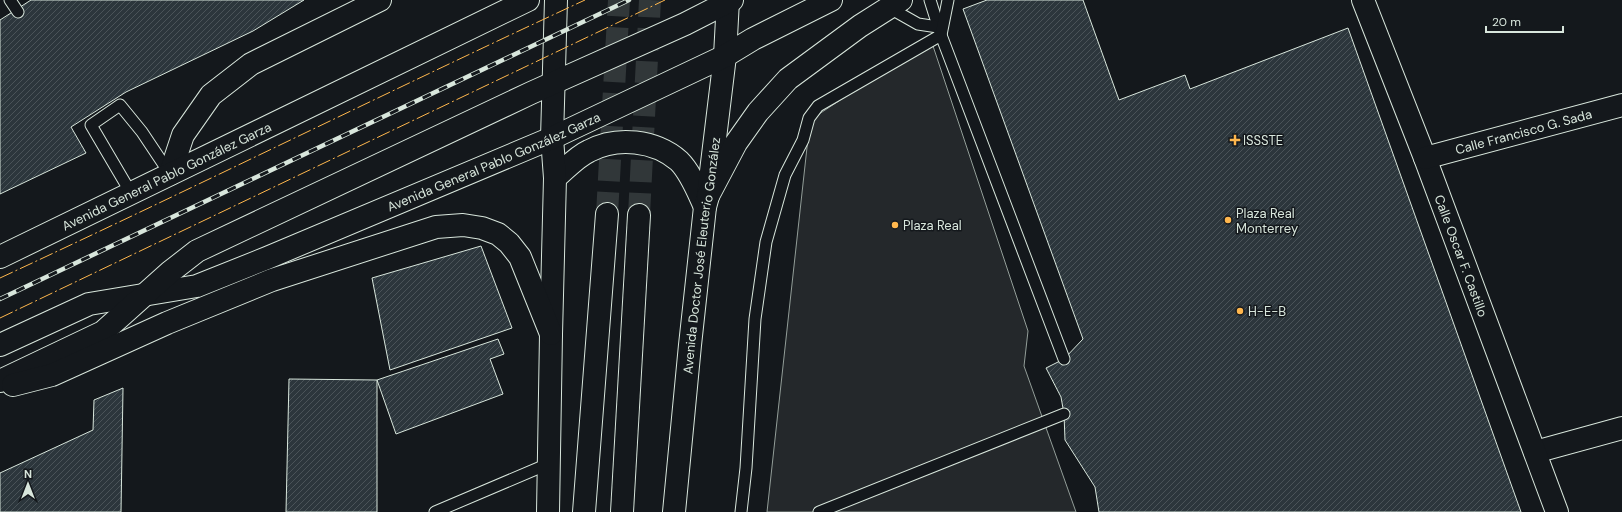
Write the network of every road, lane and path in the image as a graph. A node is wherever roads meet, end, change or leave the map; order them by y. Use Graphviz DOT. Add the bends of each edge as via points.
graph roads {
  1 [pos="10,0"];
  2 [pos="380,0"];
  3 [pos="528,0"];
  4 [pos="556,0"];
  5 [pos="831,0"];
  6 [pos="930,0"];
  7 [pos="948,0"];
  8 [pos="1364,0"];
  9 [pos="729,1"];
  10 [pos="894,4"];
  11 [pos="18,12"];
  12 [pos="939,31"];
  13 [pos="725,56"];
  14 [pos="553,84"];
  15 [pos="1622,105"];
  16 [pos="552,138"];
  17 [pos="1424,158"];
  18 [pos="170,174"];
  19 [pos="555,178"];
  20 [pos="132,193"];
  21 [pos="706,201"];
  22 [pos="607,214"];
  23 [pos="639,215"];
  24 [pos="0,257"];
  25 [pos="144,295"];
  26 [pos="551,334"];
  27 [pos="0,345"];
  28 [pos="1064,359"];
  29 [pos="0,381"];
  30 [pos="0,387"];
  31 [pos="1064,414"];
  32 [pos="1622,428"];
  33 [pos="1535,452"];
  34 [pos="548,464"];
  35 [pos="436,512"];
  36 [pos="548,512"];
  37 [pos="584,512"];
  38 [pos="622,512"];
  39 [pos="674,512"];
  40 [pos="741,512"];
  41 [pos="819,512"];
  42 [pos="1557,512"];
  1 -- 11 [label="lane"];
  2 -- 18 [label="main road" via="251,64 212,95 183,135"];
  3 -- 18 [label="main road, Avenida General Pablo González Garza"];
  4 -- 14 [label="main road"];
  5 -- 13 [label="main road, Avenida General Pablo González Garza"];
  6 -- 12 [label="lane"];
  7 -- 12 [label="lane"];
  8 -- 17 [label="main road, Calle Oscar F. Castillo"];
  9 -- 13 [label="main road, Avenida Doctor José Eleuterio González"];
  9 -- 14 [label="main road"];
  10 -- 12 [label="lane" via="918,24"];
  10 -- 21 [label="main road" via="788,79 758,112 736,142"];
  12 -- 28 [label="lane"];
  12 -- 40 [label="lane" via="818,106 809,118 803,140 785,175 766,242 755,319"];
  13 -- 16 [label="main road, Avenida General Pablo González Garza"];
  13 -- 21 [label="main road, Avenida Doctor José Eleuterio González"];
  14 -- 16 [label="main road"];
  14 -- 25 [label="main road" via="197,251"];
  15 -- 17 [label="main road, Calle Francisco G. Sada"];
  16 -- 19 [label="main road"];
  16 -- 25 [label="main road, Avenida General Pablo González Garza" via="197,286"];
  17 -- 33 [label="main road, Calle Oscar F. Castillo"];
  18 -- 20 [label="main road, Avenida General Pablo González Garza"];
  18 -- 20 [label="lane" via="120,105 91,125"];
  19 -- 21 [label="main road" via="588,151 604,145 624,142 647,144 679,162"];
  19 -- 26 [label="main road"];
  20 -- 24 [label="main road, Avenida General Pablo González Garza"];
  21 -- 39 [label="main road, Avenida Doctor José Eleuterio González"];
  22 -- 37 [label="main road"];
  23 -- 38 [label="main road"];
  25 -- 27 [label="main road, Avenida General Pablo González Garza" via="89,304"];
  25 -- 29 [label="main road" via="103,332"];
  26 -- 30 [label="main road" via="520,257 509,243 498,234 482,228 463,225 436,227 272,280 167,323 52,375"];
  26 -- 34 [label="main road"];
  31 -- 41 [label="lane"];
  32 -- 33 [label="main road"];
  33 -- 42 [label="main road, Calle Oscar F. Castillo"];
  34 -- 35 [label="lane"];
  34 -- 36 [label="main road"];
}
